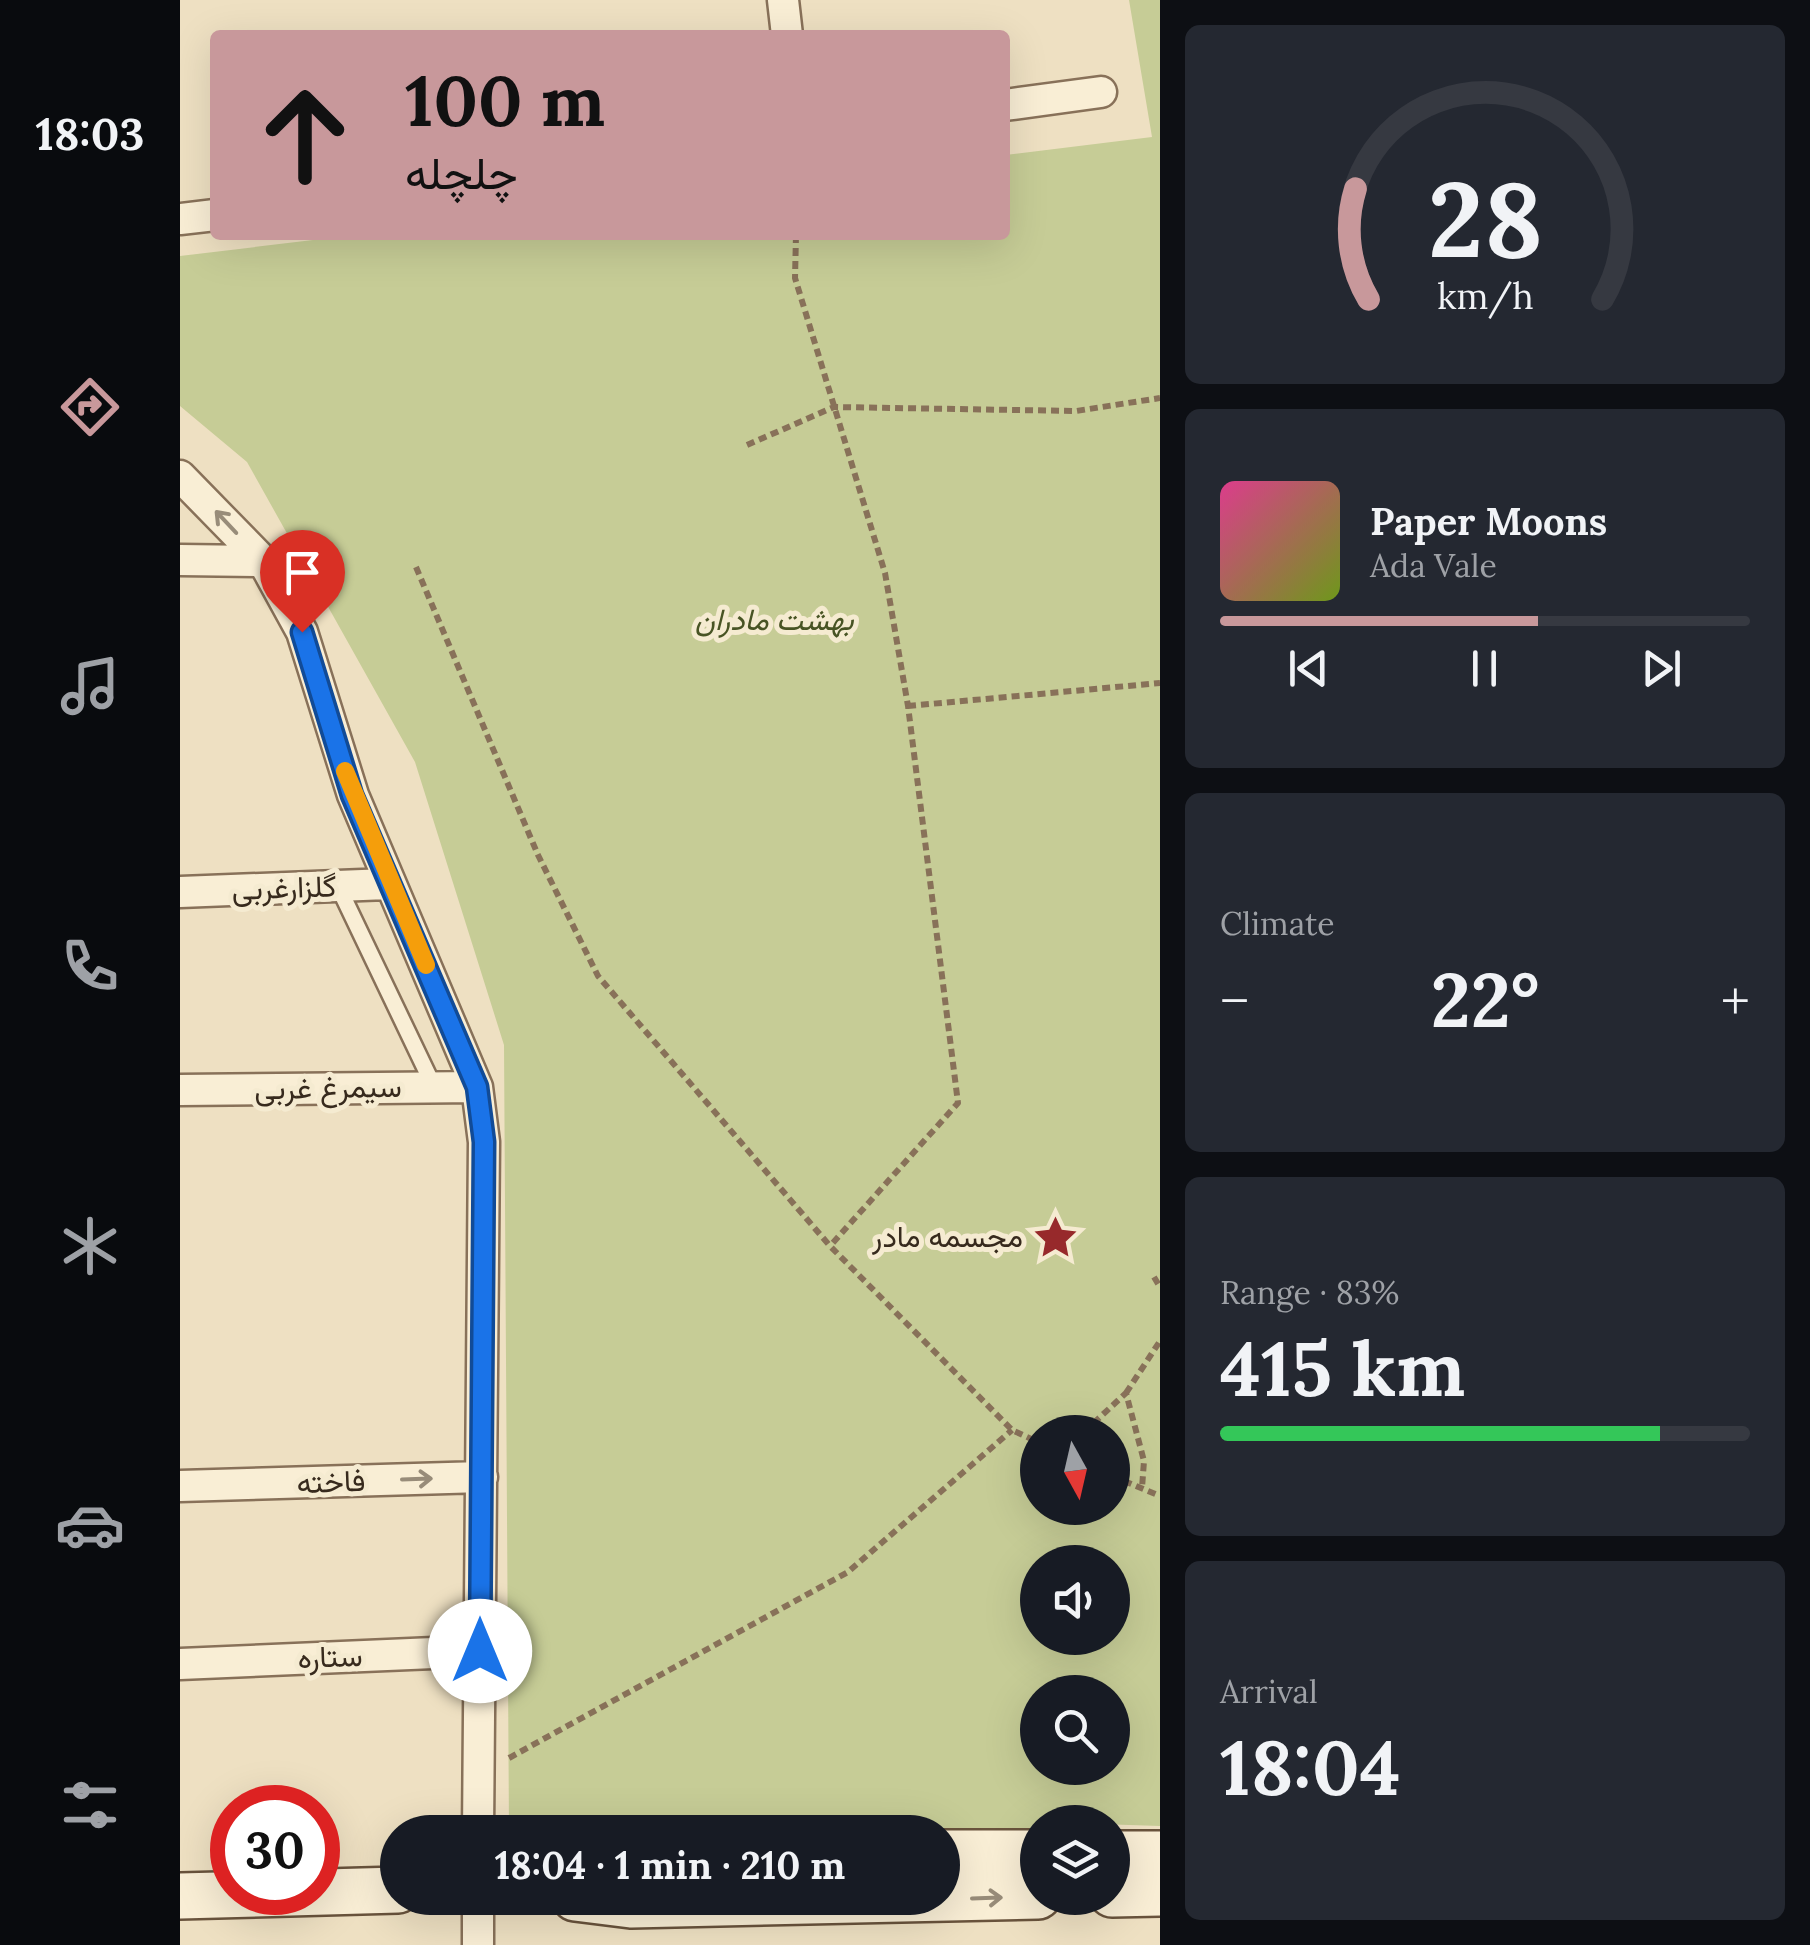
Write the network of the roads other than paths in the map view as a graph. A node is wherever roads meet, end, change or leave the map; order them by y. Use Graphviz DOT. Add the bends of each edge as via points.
graph roads {
  1 [pos="782,0"];
  2 [pos="786,30"];
  3 [pos="1101,92"];
  4 [pos="1010,104"];
  5 [pos="210,215"];
  6 [pos="180,220"];
  7 [pos="180,476"];
  8 [pos="180,560"];
  9 [pos="263,562"];
  10 [pos="388,884"];
  11 [pos="338,886"];
  12 [pos="180,892"];
  13 [pos="434,1087"];
  14 [pos="477,1087"];
  15 [pos="180,1090"];
  16 [pos="482,1477"];
  17 [pos="180,1486"];
  18 [pos="480,1651"];
  19 [pos="180,1664"];
  20 [pos="478,1815"];
  21 [pos="960,1853"];
  22 [pos="1020,1854"];
  23 [pos="1130,1854"];
  24 [pos="1160,1854"];
  25 [pos="380,1890"];
  26 [pos="1160,1892"];
  27 [pos="1130,1893"];
  28 [pos="180,1896"];
  29 [pos="1020,1896"];
  30 [pos="960,1898"];
  31 [pos="478,1915"];
  32 [pos="478,1945"];
  1 -- 2 [label="street"];
  3 -- 4 [label="street"];
  5 -- 6 [label="street"];
  9 -- 7 [label="street, one-way"];
  8 -- 9 [label="street"];
  9 -- 10 [label="street" via="302,632 352,795"];
  10 -- 11 [label="street, گلزارغربی"];
  10 -- 14 [label="street"];
  11 -- 12 [label="street, گلزارغربی"];
  11 -- 13 [label="lane"];
  13 -- 14 [label="street, سیمرغ غربی"];
  13 -- 15 [label="street, سیمرغ غربی"];
  14 -- 16 [label="street" via="484,1142"];
  17 -- 16 [label="street, فاخته, one-way"];
  16 -- 18 [label="street"];
  18 -- 19 [label="street, ستاره"];
  18 -- 20 [label="street"];
  21 -- 22 [label="main road"];
  23 -- 24 [label="main road"];
  25 -- 28 [label="main road"];
  26 -- 27 [label="main road"];
  30 -- 29 [label="main road, one-way"];
  31 -- 32 [label="street"];
}
